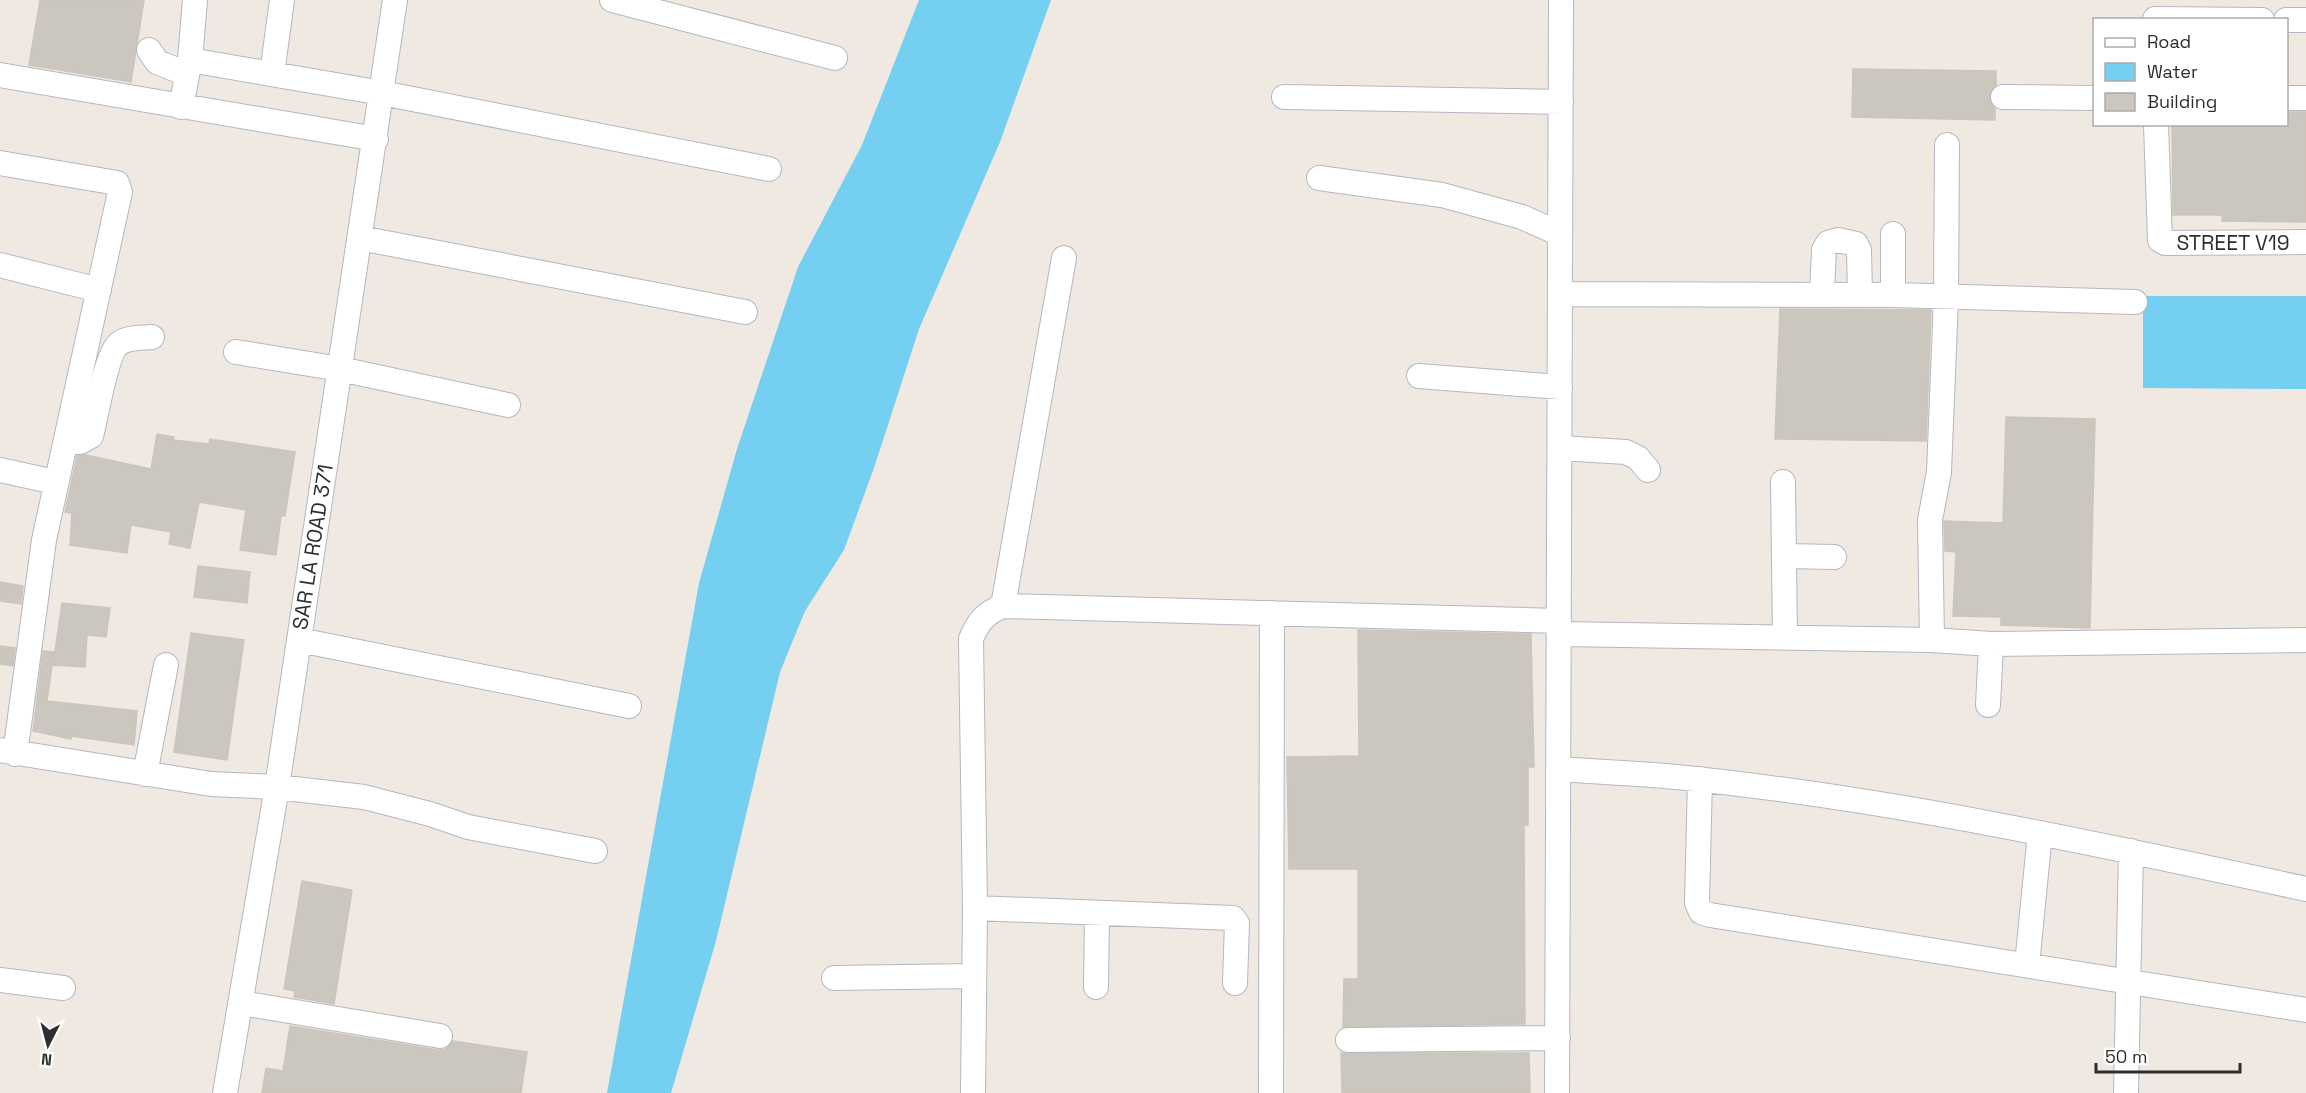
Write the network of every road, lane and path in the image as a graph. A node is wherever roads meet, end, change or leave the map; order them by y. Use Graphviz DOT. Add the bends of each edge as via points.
graph roads {
  1 [pos="195,0"];
  2 [pos="282,0"];
  3 [pos="395,0"];
  4 [pos="612,0"];
  5 [pos="1561,0"];
  6 [pos="2155,0"];
  7 [pos="2155,18"];
  8 [pos="2288,20"];
  9 [pos="2306,20"];
  10 [pos="149,50"];
  11 [pos="835,58"];
  12 [pos="188,67"];
  13 [pos="272,74"];
  14 [pos="0,75"];
  15 [pos="382,93"];
  16 [pos="1284,97"];
  17 [pos="2003,97"];
  18 [pos="2093,98"];
  19 [pos="2288,98"];
  20 [pos="2306,98"];
  21 [pos="1561,102"];
  22 [pos="181,107"];
  23 [pos="2156,126"];
  24 [pos="376,139"];
  25 [pos="1947,145"];
  26 [pos="0,162"];
  27 [pos="769,169"];
  28 [pos="1319,178"];
  29 [pos="1560,234"];
  30 [pos="360,238"];
  31 [pos="2306,242"];
  32 [pos="1064,258"];
  33 [pos="1860,262"];
  34 [pos="0,265"];
  35 [pos="99,290"];
  36 [pos="1560,294"];
  37 [pos="1822,294"];
  38 [pos="1860,295"];
  39 [pos="1893,295"];
  40 [pos="1946,298"];
  41 [pos="2134,302"];
  42 [pos="745,312"];
  43 [pos="152,337"];
  44 [pos="236,352"];
  45 [pos="340,369"];
  46 [pos="1419,376"];
  47 [pos="1560,387"];
  48 [pos="508,405"];
  49 [pos="66,441"];
  50 [pos="1560,448"];
  51 [pos="0,470"];
  52 [pos="1648,470"];
  53 [pos="55,482"];
  54 [pos="1783,482"];
  55 [pos="1786,556"];
  56 [pos="1834,557"];
  57 [pos="1004,606"];
  58 [pos="1272,613"];
  59 [pos="1559,628"];
  60 [pos="1785,637"];
  61 [pos="299,640"];
  62 [pos="1932,640"];
  63 [pos="2306,640"];
  64 [pos="1991,644"];
  65 [pos="166,665"];
  66 [pos="1988,705"];
  67 [pos="629,706"];
  68 [pos="8,752"];
  69 [pos="1558,769"];
  70 [pos="146,774"];
  71 [pos="1700,779"];
  72 [pos="277,787"];
  73 [pos="2040,833"];
  74 [pos="595,851"];
  75 [pos="2131,851"];
  76 [pos="2306,889"];
  77 [pos="975,908"];
  78 [pos="1097,913"];
  79 [pos="2027,964"];
  80 [pos="973,976"];
  81 [pos="834,978"];
  82 [pos="0,980"];
  83 [pos="2126,980"];
  84 [pos="1235,983"];
  85 [pos="1096,987"];
  86 [pos="63,988"];
  87 [pos="241,1003"];
  88 [pos="2306,1010"];
  89 [pos="440,1036"];
  90 [pos="1558,1038"];
  91 [pos="1348,1040"];
  92 [pos="225,1093"];
  93 [pos="973,1093"];
  94 [pos="1271,1093"];
  95 [pos="1557,1093"];
  96 [pos="2126,1093"];
  1 -- 12 [label="street"];
  2 -- 13 [label="street"];
  3 -- 15 [label="street, SAR LA ROAD 371"];
  4 -- 11 [label="street"];
  5 -- 21 [label="street"];
  6 -- 7 [label="street"];
  8 -- 9 [label="street"];
  10 -- 12 [label="street" via="157,62"];
  12 -- 13 [label="street"];
  12 -- 22 [label="street"];
  13 -- 15 [label="street"];
  14 -- 22 [label="street"];
  15 -- 24 [label="street, SAR LA ROAD 371"];
  15 -- 27 [label="street"];
  16 -- 21 [label="street"];
  17 -- 18 [label="street"];
  19 -- 20 [label="street"];
  21 -- 29 [label="street"];
  22 -- 24 [label="street"];
  23 -- 31 [label="street, STREET V19" via="2160,240"];
  24 -- 30 [label="street, SAR LA ROAD 371"];
  25 -- 40 [label="street"];
  26 -- 35 [label="street" via="117,183 120,192"];
  28 -- 29 [label="street" via="1442,195 1522,217"];
  29 -- 36 [label="street"];
  30 -- 42 [label="street"];
  30 -- 45 [label="street, SAR LA ROAD 371"];
  32 -- 57 [label="street"];
  33 -- 37 [label="street" via="1856,244 1838,240 1828,243 1824,250"];
  33 -- 38 [label="street"];
  33 -- 39 [label="street" via="1893,243"];
  34 -- 35 [label="street"];
  35 -- 49 [label="street"];
  36 -- 37 [label="street"];
  36 -- 47 [label="street"];
  37 -- 38 [label="street"];
  38 -- 39 [label="street"];
  39 -- 40 [label="street"];
  40 -- 41 [label="street"];
  40 -- 62 [label="street" via="1940,472 1930,520"];
  43 -- 49 [label="street" via="117,345 91,436 80,442"];
  44 -- 45 [label="street"];
  45 -- 48 [label="street"];
  45 -- 61 [label="street, SAR LA ROAD 371"];
  46 -- 47 [label="street"];
  47 -- 50 [label="street"];
  49 -- 53 [label="street"];
  50 -- 52 [label="street" via="1626,452"];
  50 -- 59 [label="street"];
  51 -- 53 [label="street"];
  53 -- 68 [label="street"];
  54 -- 55 [label="street"];
  55 -- 56 [label="street"];
  55 -- 60 [label="street"];
  57 -- 58 [label="street"];
  57 -- 77 [label="street" via="977,623 971,639"];
  58 -- 59 [label="street"];
  58 -- 94 [label="street"];
  59 -- 60 [label="street"];
  59 -- 69 [label="street"];
  60 -- 62 [label="street"];
  61 -- 67 [label="street"];
  61 -- 72 [label="street, SAR LA ROAD 371"];
  62 -- 64 [label="street"];
  63 -- 64 [label="street"];
  64 -- 66 [label="street"];
  65 -- 70 [label="street"];
  68 -- 70 [label="street"];
  69 -- 71 [label="street"];
  69 -- 90 [label="street"];
  70 -- 72 [label="street" via="212,784"];
  71 -- 73 [label="street"];
  71 -- 79 [label="street" via="1697,903 1701,912"];
  72 -- 74 [label="street" via="364,797 468,827"];
  72 -- 87 [label="street, SAR LA ROAD 371"];
  73 -- 75 [label="street"];
  73 -- 79 [label="street"];
  75 -- 76 [label="street"];
  75 -- 83 [label="street"];
  77 -- 78 [label="street"];
  77 -- 80 [label="street"];
  78 -- 84 [label="street" via="1236,920"];
  78 -- 85 [label="street"];
  79 -- 83 [label="street"];
  80 -- 81 [label="street"];
  80 -- 93 [label="street"];
  82 -- 86 [label="street"];
  83 -- 88 [label="street"];
  83 -- 96 [label="street"];
  87 -- 89 [label="street"];
  87 -- 92 [label="street, SAR LA ROAD 371"];
  90 -- 91 [label="street"];
  90 -- 95 [label="street"];
}
